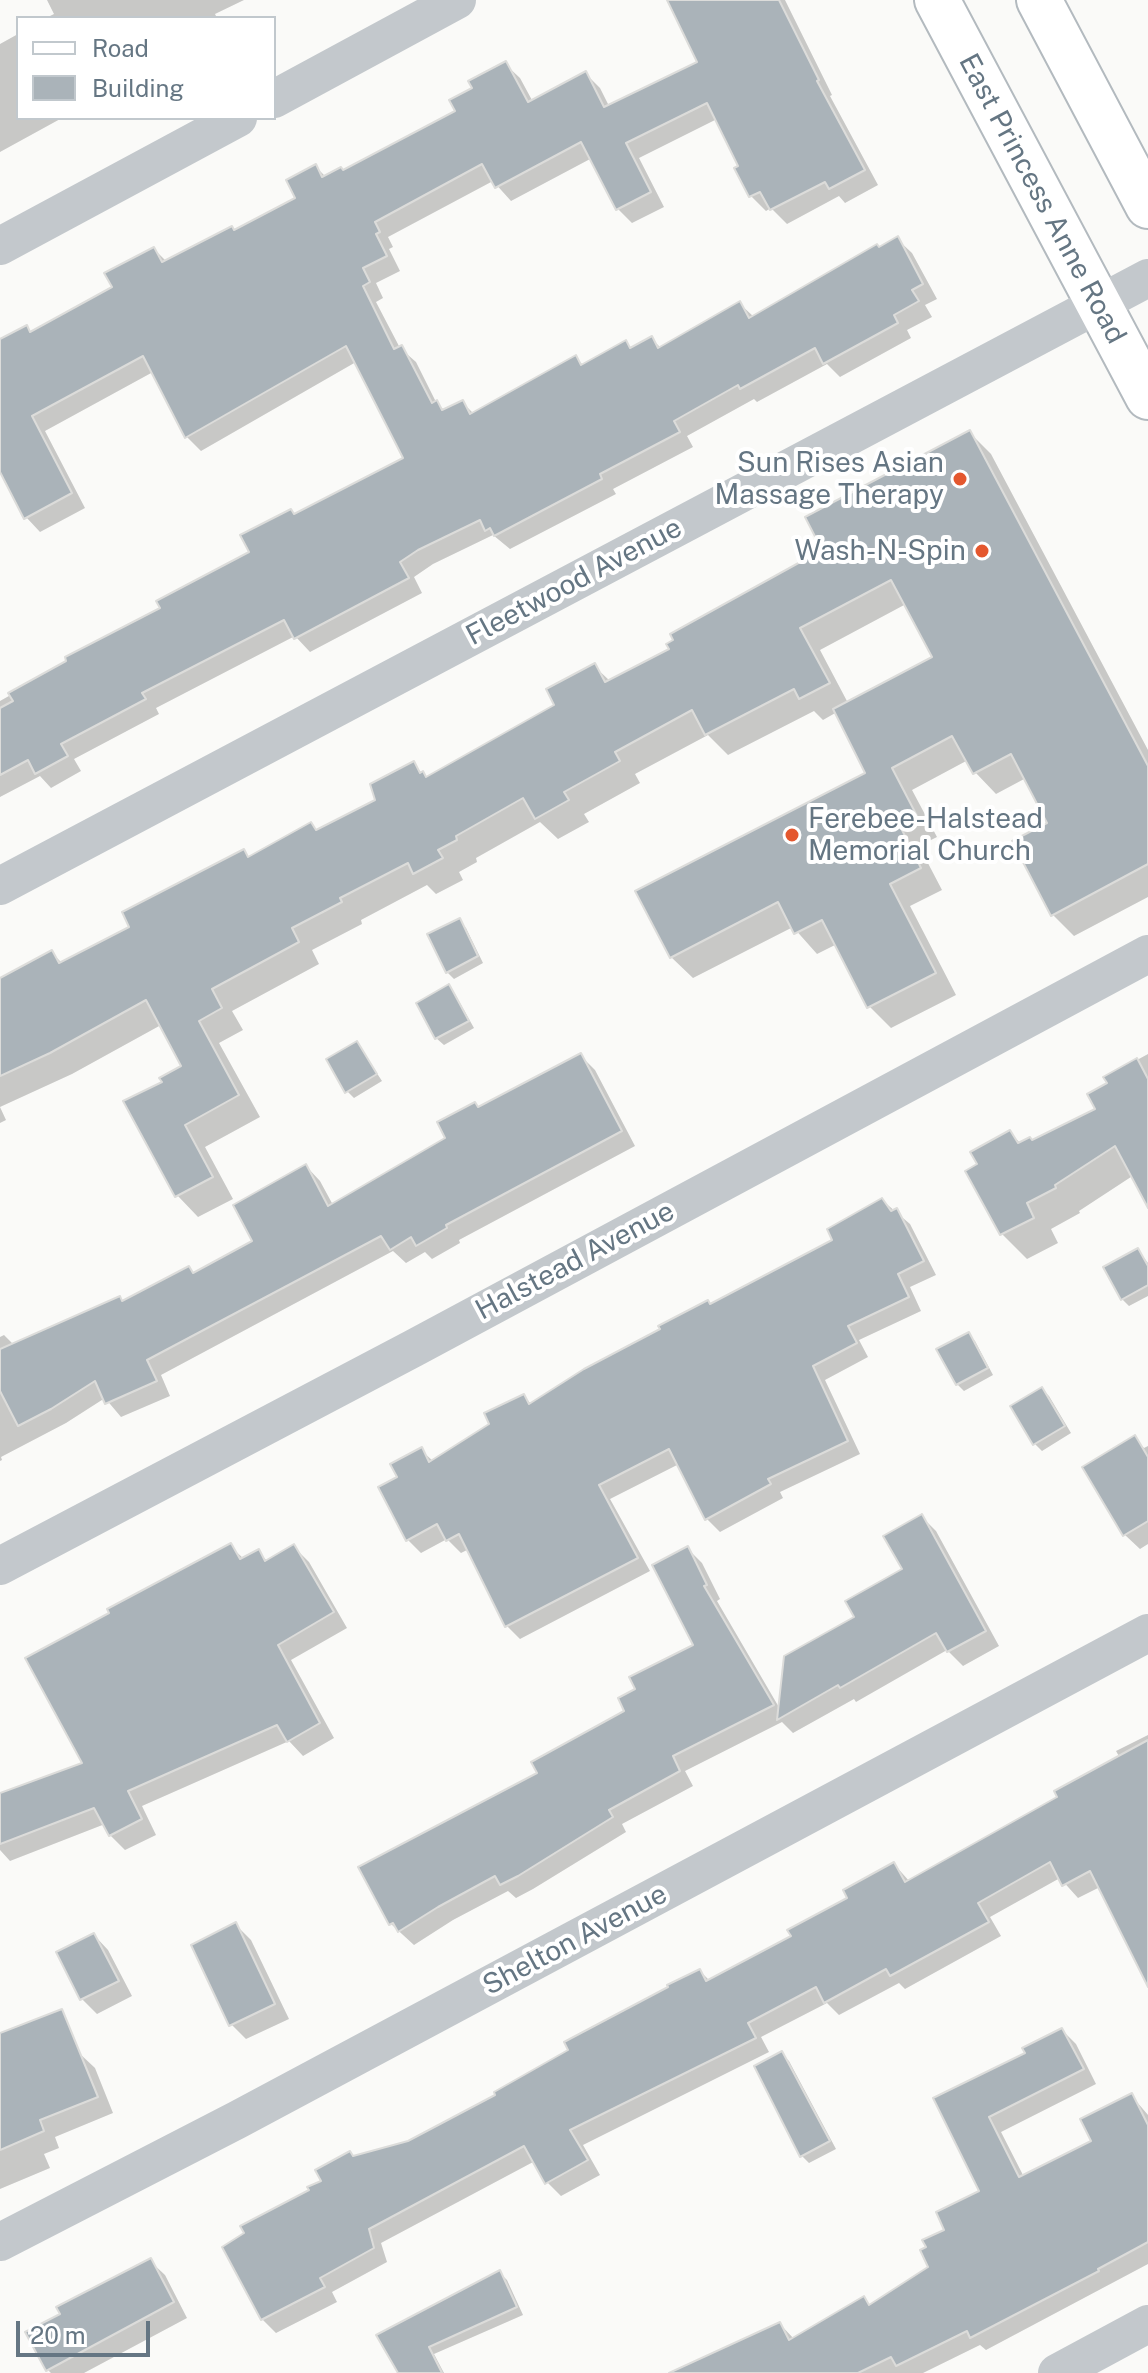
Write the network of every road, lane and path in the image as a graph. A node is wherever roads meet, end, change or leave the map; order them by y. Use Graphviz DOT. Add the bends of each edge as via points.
graph roads {
  1 [pos="457,0"];
  2 [pos="937,0"];
  3 [pos="1039,0"];
  4 [pos="276,98"];
  5 [pos="234,120"];
  6 [pos="1148,206"];
  7 [pos="0,246"];
  8 [pos="1148,278"];
  9 [pos="1098,304"];
  10 [pos="1148,397"];
  11 [pos="0,886"];
  12 [pos="1148,954"];
  13 [pos="0,1566"];
  14 [pos="1148,1633"];
  15 [pos="0,2242"];
  16 [pos="1148,2324"];
  17 [pos="1057,2373"];
  1 -- 4 [label="street"];
  2 -- 9 [label="main road, East Princess Anne Road"];
  3 -- 6 [label="main road"];
  5 -- 7 [label="street"];
  8 -- 9 [label="street, Fleetwood Avenue"];
  9 -- 10 [label="main road, East Princess Anne Road"];
  9 -- 11 [label="street, Fleetwood Avenue"];
  12 -- 13 [label="street, Halstead Avenue"];
  14 -- 15 [label="street, Shelton Avenue"];
  16 -- 17 [label="street"];
}
